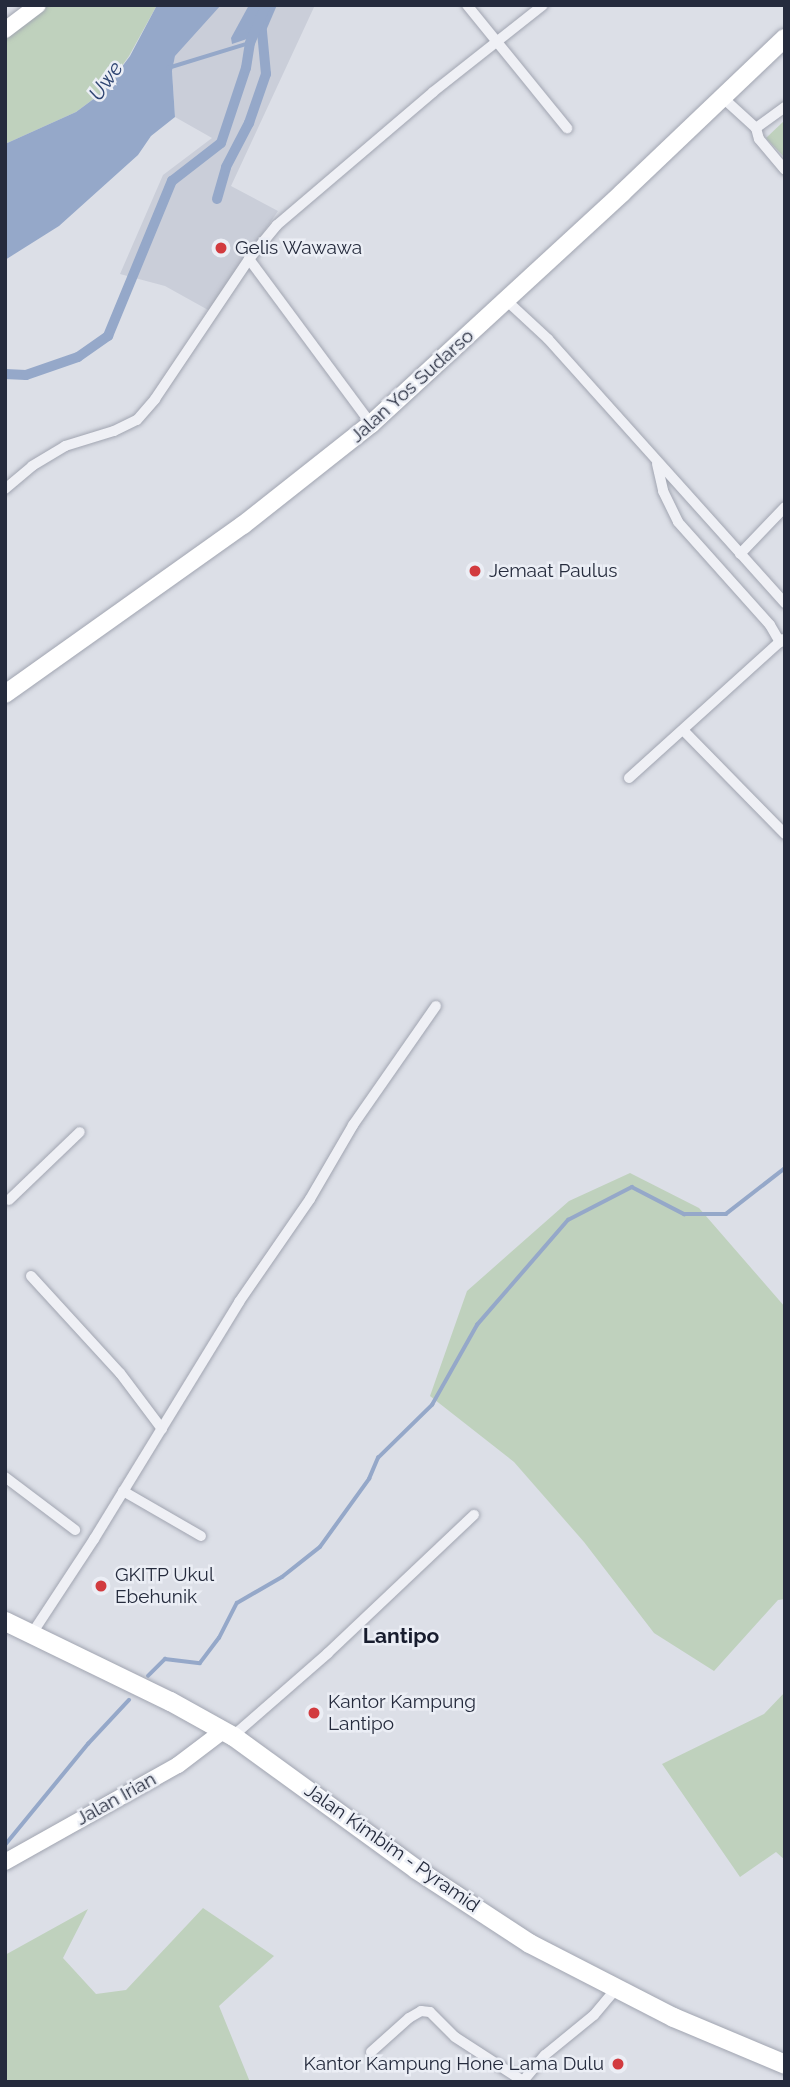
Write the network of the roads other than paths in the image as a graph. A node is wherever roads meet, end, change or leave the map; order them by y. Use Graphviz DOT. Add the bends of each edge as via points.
graph roads {
  1 [pos="38,5"];
  2 [pos="467,5"];
  3 [pos="543,5"];
  4 [pos="5,30"];
  5 [pos="785,38"];
  6 [pos="496,41"];
  7 [pos="722,97"];
  8 [pos="785,107"];
  9 [pos="567,128"];
  10 [pos="756,128"];
  11 [pos="785,170"];
  12 [pos="249,259"];
  13 [pos="506,300"];
  14 [pos="372,424"];
  15 [pos="657,464"];
  16 [pos="5,489"];
  17 [pos="785,507"];
  18 [pos="740,554"];
  19 [pos="785,603"];
  20 [pos="782,639"];
  21 [pos="5,694"];
  22 [pos="683,730"];
  23 [pos="629,778"];
  24 [pos="785,834"];
  25 [pos="436,1006"];
  26 [pos="80,1132"];
  27 [pos="9,1200"];
  28 [pos="31,1276"];
  29 [pos="162,1429"];
  30 [pos="5,1477"];
  31 [pos="122,1491"];
  32 [pos="474,1515"];
  33 [pos="75,1530"];
  34 [pos="201,1536"];
  35 [pos="5,1620"];
  36 [pos="31,1635"];
  37 [pos="228,1734"];
  38 [pos="5,1862"];
  39 [pos="616,1989"];
  40 [pos="372,2052"];
  41 [pos="785,2064"];
  1 -- 4 [label="main road"];
  2 -- 6 [label="street"];
  3 -- 6 [label="street"];
  5 -- 7 [label="main road, Jalan Yos Sudarso"];
  6 -- 9 [label="street"];
  6 -- 12 [label="street" via="293,211"];
  7 -- 10 [label="street"];
  7 -- 13 [label="main road, Jalan Yos Sudarso"];
  8 -- 10 [label="street"];
  10 -- 11 [label="street" via="759,139"];
  12 -- 14 [label="street"];
  12 -- 16 [label="street" via="137,420 65,446"];
  13 -- 14 [label="main road, Jalan Yos Sudarso"];
  13 -- 15 [label="street" via="556,348"];
  14 -- 21 [label="main road, Jalan Yos Sudarso" via="243,526"];
  15 -- 18 [label="street"];
  15 -- 20 [label="street" via="663,491 678,522"];
  17 -- 18 [label="street"];
  18 -- 19 [label="street"];
  20 -- 22 [label="street"];
  22 -- 23 [label="street"];
  22 -- 24 [label="street"];
  25 -- 29 [label="street" via="353,1125"];
  26 -- 27 [label="street"];
  28 -- 29 [label="street" via="120,1373"];
  29 -- 31 [label="street"];
  30 -- 33 [label="street"];
  31 -- 34 [label="street"];
  31 -- 36 [label="street"];
  32 -- 37 [label="street" via="328,1653"];
  35 -- 36 [label="highway, Jalan Kimbim - Pyramid"];
  36 -- 37 [label="highway, Jalan Kimbim - Pyramid"];
  37 -- 38 [label="main road, Jalan Irian"];
  37 -- 39 [label="highway, Jalan Kimbim - Pyramid" via="415,1869 528,1943"];
  39 -- 40 [label="street" via="523,2081 455,2037 430,2012 409,2018"];
  39 -- 41 [label="highway, Jalan Kimbim - Pyramid"];
}
